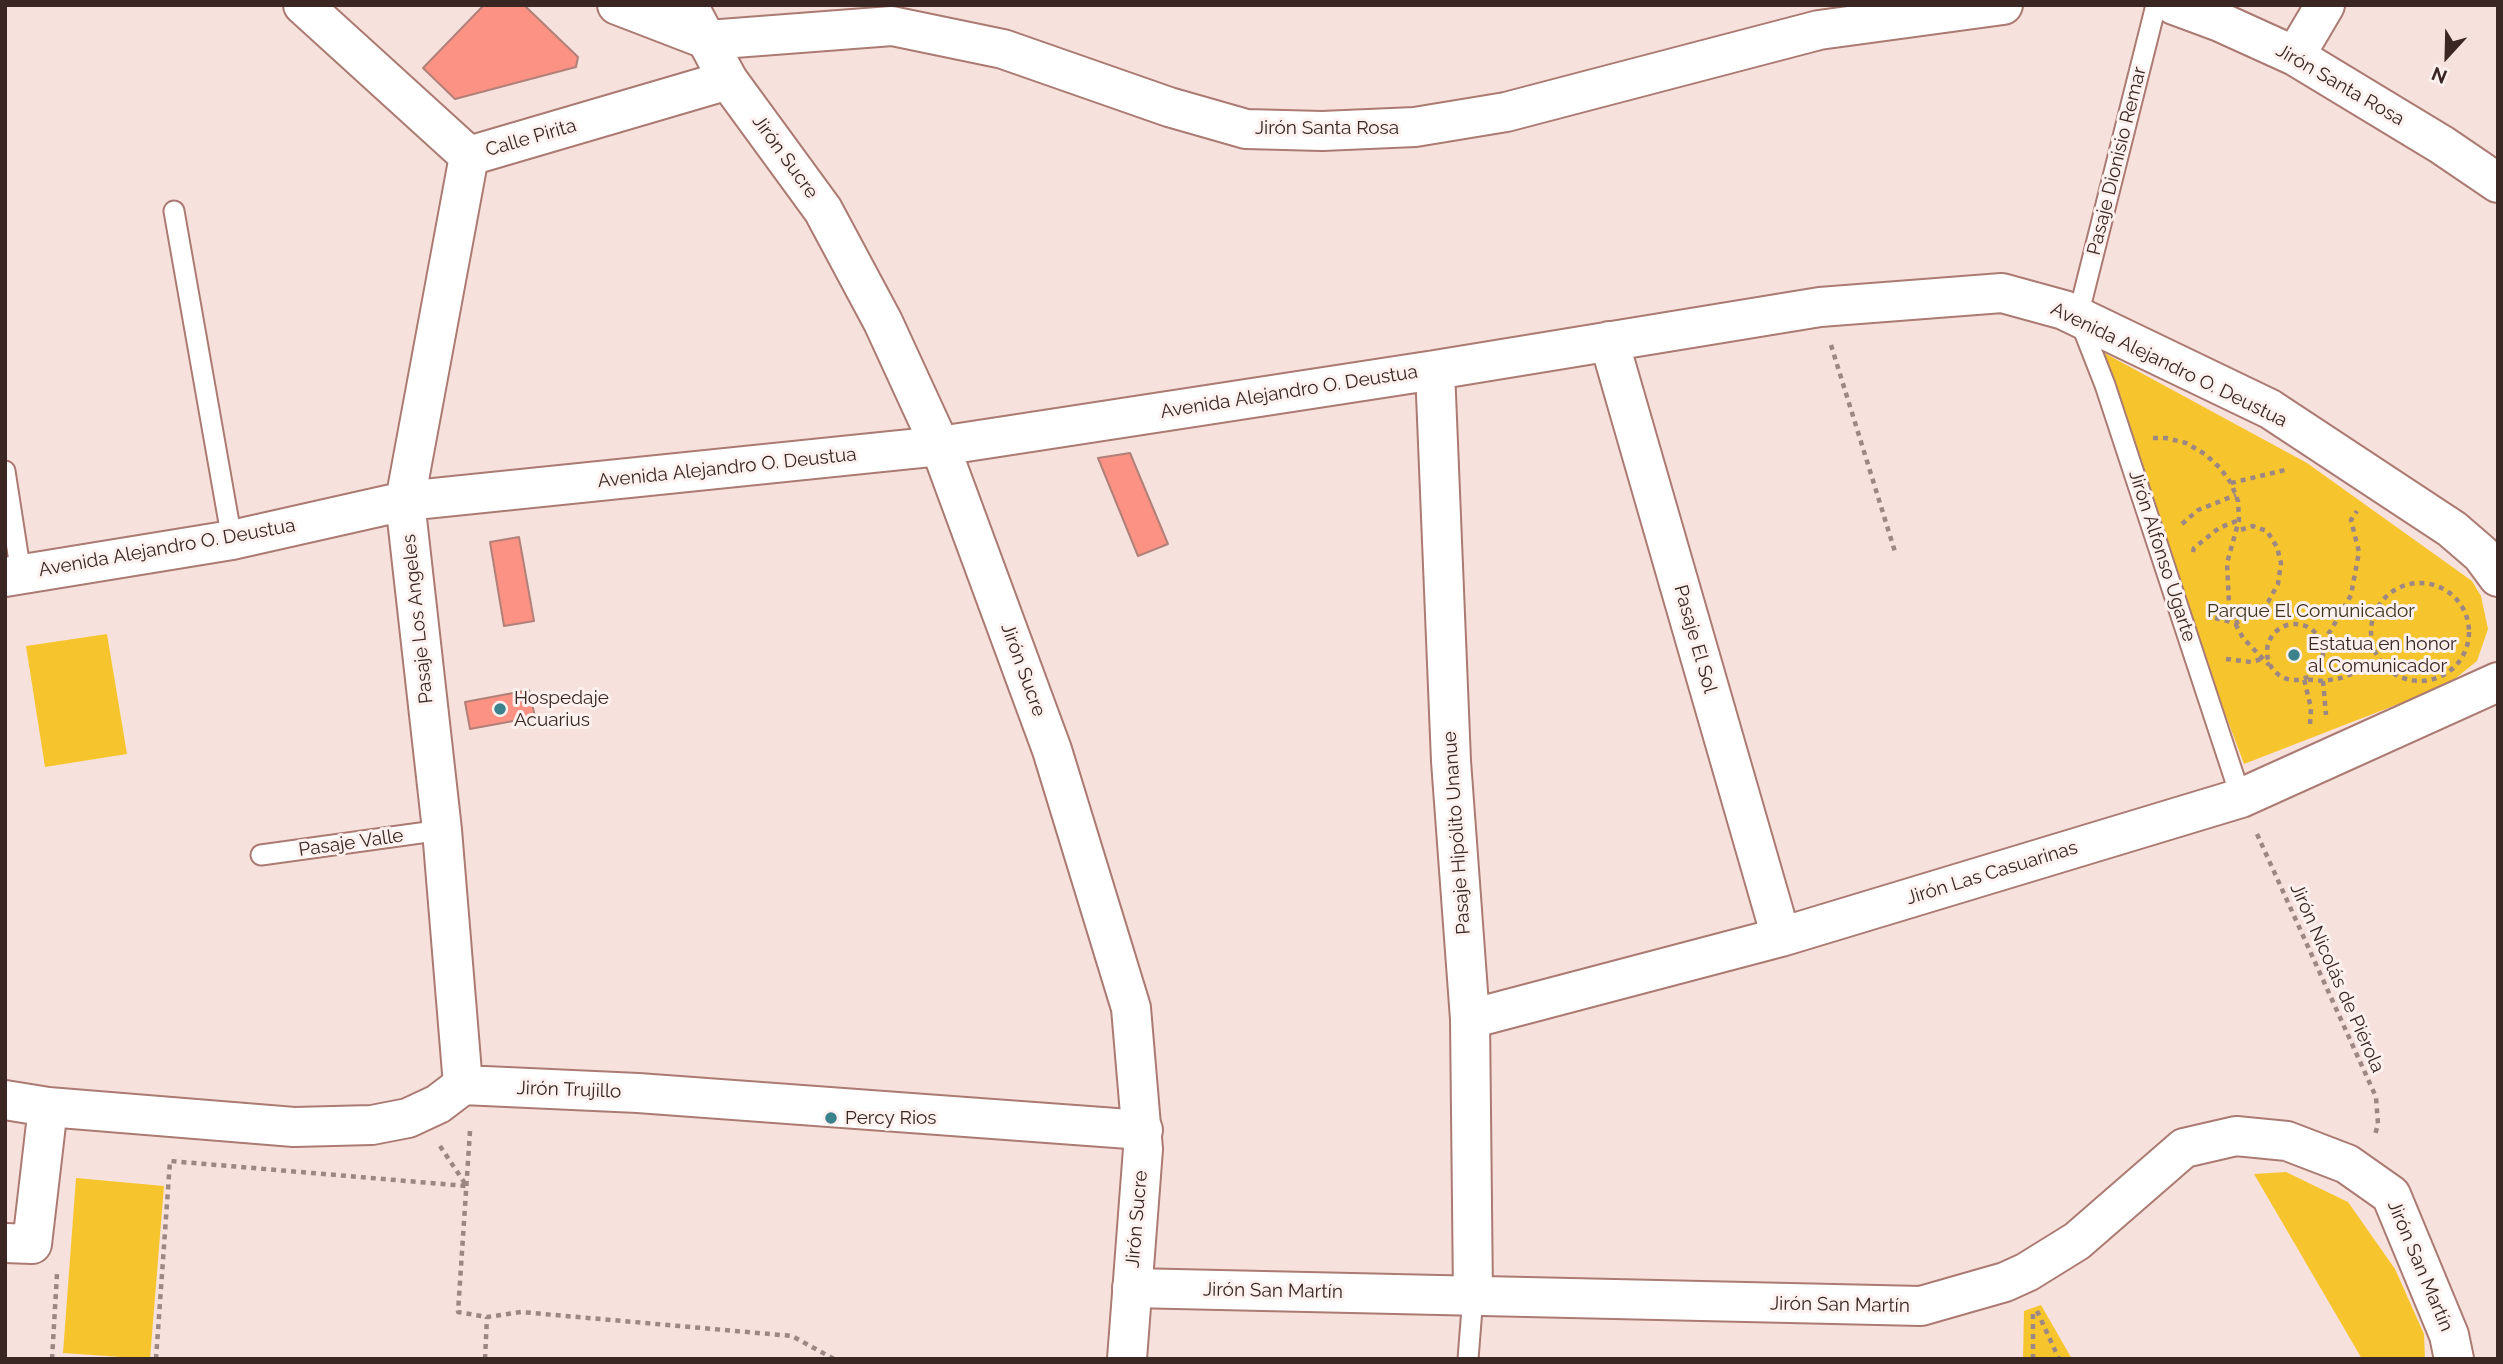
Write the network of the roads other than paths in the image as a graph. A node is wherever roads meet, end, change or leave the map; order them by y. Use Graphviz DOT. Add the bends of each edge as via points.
graph roads {
  1 [pos="303,5"];
  2 [pos="617,5"];
  3 [pos="688,5"];
  4 [pos="2003,5"];
  5 [pos="2156,5"];
  6 [pos="2174,5"];
  7 [pos="2325,5"];
  8 [pos="708,23"];
  9 [pos="2295,56"];
  10 [pos="728,80"];
  11 [pos="469,156"];
  12 [pos="2498,183"];
  13 [pos="174,211"];
  14 [pos="2078,316"];
  15 [pos="1609,341"];
  16 [pos="1435,370"];
  17 [pos="940,446"];
  18 [pos="5,471"];
  19 [pos="405,501"];
  20 [pos="232,540"];
  21 [pos="13,575"];
  22 [pos="2498,577"];
  23 [pos="2498,682"];
  24 [pos="2241,798"];
  25 [pos="442,830"];
  26 [pos="261,855"];
  27 [pos="1780,937"];
  28 [pos="1470,1019"];
  29 [pos="463,1086"];
  30 [pos="5,1100"];
  31 [pos="48,1107"];
  32 [pos="1143,1130"];
  33 [pos="19,1244"];
  34 [pos="1132,1288"];
  35 [pos="1473,1296"];
  36 [pos="1127,1359"];
  37 [pos="1468,1359"];
  38 [pos="2454,1359"];
  1 -- 11 [label="street, Calle Pirita"];
  2 -- 8 [label="street, Jirón Santa Rosa"];
  3 -- 8 [label="street, Jirón Sucre"];
  4 -- 8 [label="street, Jirón Santa Rosa" via="1819,30 1506,112 1415,127 1322,131 1246,129 1003,49 892,26"];
  5 -- 14 [label="lane, Pasaje Dionisio Remar"];
  6 -- 9 [label="street, Jirón Santa Rosa"];
  7 -- 9 [label="street"];
  8 -- 10 [label="street, Jirón Sucre"];
  9 -- 12 [label="street, Jirón Santa Rosa"];
  10 -- 11 [label="street, Calle Pirita"];
  10 -- 17 [label="street, Jirón Sucre" via="823,210 883,322"];
  11 -- 19 [label="street, Pasaje Los Angeles"];
  13 -- 20 [label="lane"];
  14 -- 15 [label="street, Avenida Alejandro O. Deustua" via="2002,293 1820,307"];
  14 -- 22 [label="street, Avenida Alejandro O. Deustua" via="2270,409 2452,529 2481,554"];
  14 -- 24 [label="lane, Jirón Alfonso Ugarte"];
  15 -- 16 [label="street, Avenida Alejandro O. Deustua"];
  15 -- 27 [label="street, Pasaje El Sol"];
  16 -- 17 [label="street, Avenida Alejandro O. Deustua"];
  16 -- 28 [label="street, Pasaje Hipólito Unanue" via="1451,761"];
  17 -- 19 [label="street, Avenida Alejandro O. Deustua"];
  17 -- 32 [label="street, Jirón Sucre" via="1052,750 1131,1008"];
  18 -- 21 [label="lane"];
  19 -- 20 [label="street, Avenida Alejandro O. Deustua"];
  19 -- 25 [label="street, Pasaje Los Angeles"];
  20 -- 21 [label="street, Avenida Alejandro O. Deustua"];
  23 -- 24 [label="street, Jirón Las Casuarinas"];
  24 -- 27 [label="street, Jirón Las Casuarinas"];
  25 -- 26 [label="lane, Pasaje Valle"];
  25 -- 29 [label="street, Pasaje Los Angeles"];
  27 -- 28 [label="street, Jirón Las Casuarinas"];
  28 -- 35 [label="street, Pasaje Hipólito Unanue"];
  29 -- 31 [label="street" via="408,1118 372,1125 295,1127"];
  29 -- 32 [label="street, Jirón Trujillo" via="638,1093"];
  30 -- 31 [label="street"];
  31 -- 33 [label="street"];
  32 -- 34 [label="street, Jirón Sucre"];
  34 -- 35 [label="street, Jirón San Martín"];
  34 -- 36 [label="street, Jirón Sucre"];
  35 -- 37 [label="lane"];
  35 -- 38 [label="street, Jirón San Martín" via="1921,1307 2027,1272 2077,1241 2184,1148 2236,1136 2287,1141 2347,1164 2391,1195 2449,1335"];
}
